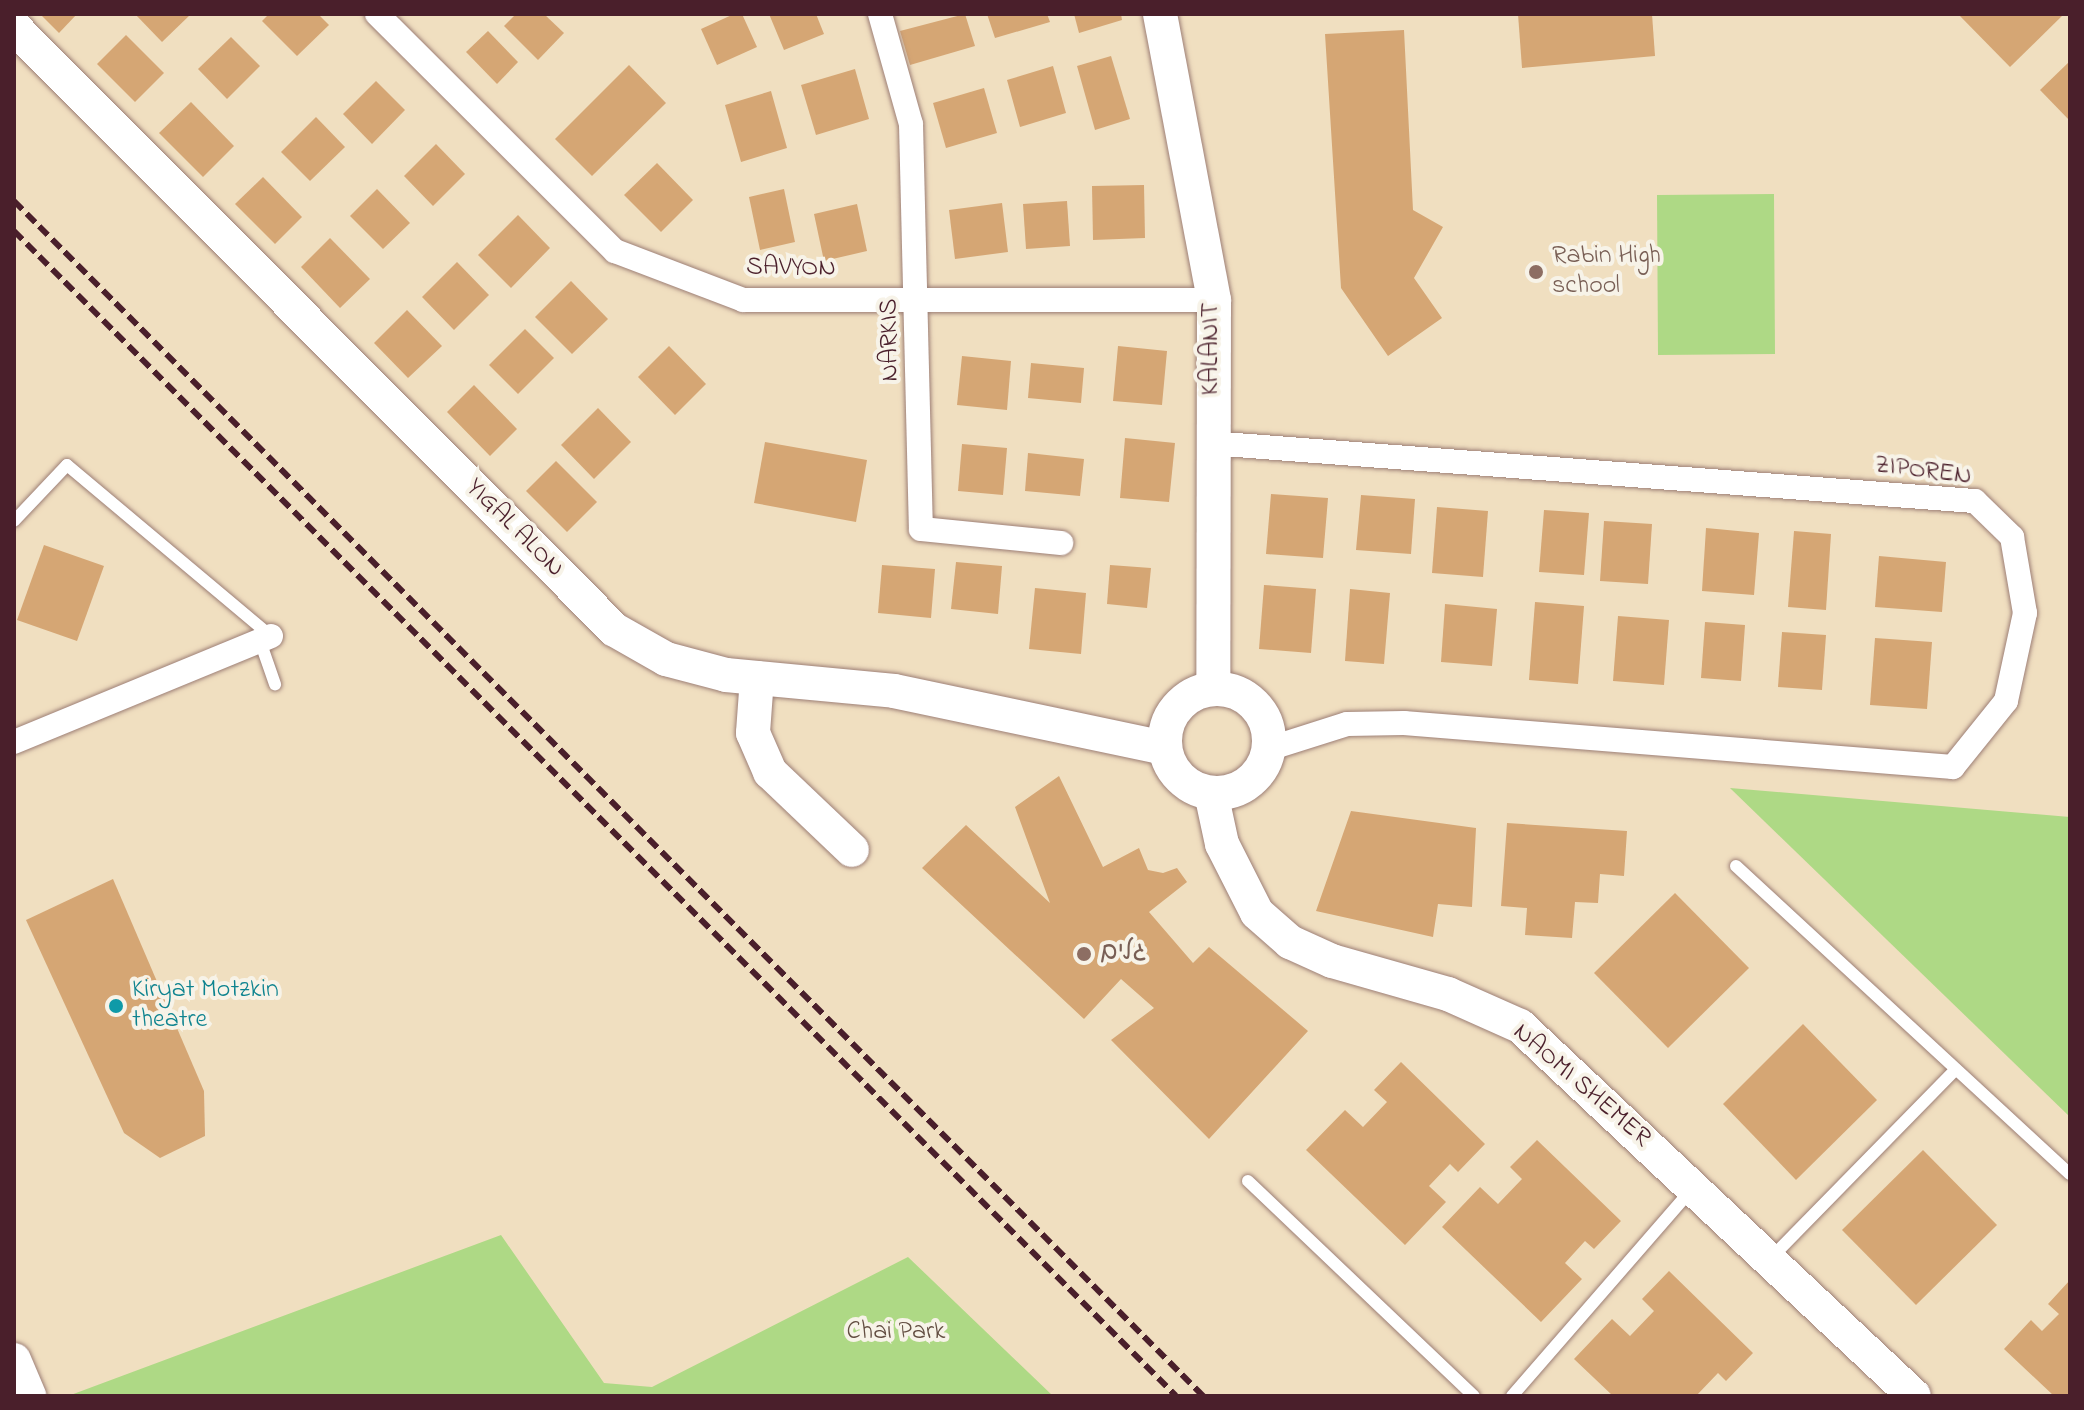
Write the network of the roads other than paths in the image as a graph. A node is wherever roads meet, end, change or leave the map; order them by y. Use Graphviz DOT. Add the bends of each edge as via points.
graph roads {
  1 [pos="377,14"];
  2 [pos="880,14"];
  3 [pos="1160,14"];
  4 [pos="14,27"];
  5 [pos="919,297"];
  6 [pos="1214,300"];
  7 [pos="1210,443"];
  8 [pos="14,521"];
  9 [pos="1061,543"];
  10 [pos="266,638"];
  11 [pos="757,678"];
  12 [pos="275,684"];
  13 [pos="1213,688"];
  14 [pos="14,742"];
  15 [pos="1164,748"];
  16 [pos="1268,749"];
  17 [pos="1211,793"];
  18 [pos="852,850"];
  19 [pos="1736,866"];
  20 [pos="1956,1069"];
  21 [pos="2070,1174"];
  22 [pos="1248,1181"];
  23 [pos="1694,1187"];
  24 [pos="1769,1259"];
  25 [pos="14,1360"];
  26 [pos="29,1396"];
  27 [pos="1474,1396"];
  28 [pos="1512,1396"];
  29 [pos="1914,1396"];
  1 -- 5 [label="street, SAVYON" via="615,251 743,300"];
  2 -- 5 [label="street, NARKIS" via="911,124"];
  3 -- 6 [label="street, KALANIT"];
  4 -- 11 [label="street, YIGAL ALON" via="615,630 666,659"];
  5 -- 6 [label="street, SAVYON"];
  5 -- 9 [label="street, NARKIS" via="921,529"];
  6 -- 7 [label="street, KALANIT"];
  7 -- 13 [label="street, KALANIT"];
  7 -- 16 [label="street, ZIPOREN" via="1975,501 2012,537 2025,613 2006,701 1953,767 1404,723 1347,724"];
  8 -- 10 [label="lane" via="67,465"];
  10 -- 12 [label="lane"];
  10 -- 14 [label="street"];
  11 -- 15 [label="street, YIGAL ALON" via="894,691"];
  11 -- 18 [label="street" via="753,733 770,772"];
  13 -- 15 [label="street" via="1196,692 1171,714"];
  13 -- 16 [label="street" via="1238,693 1258,708 1266,723"];
  15 -- 17 [label="street" via="1180,779"];
  16 -- 17 [label="street" via="1258,773 1245,785"];
  17 -- 23 [label="street, NAOMI SHEMER" via="1236,880 1257,913 1290,942 1332,961 1448,994 1520,1026"];
  19 -- 20 [label="lane"];
  20 -- 21 [label="lane"];
  20 -- 24 [label="lane"];
  22 -- 27 [label="lane"];
  23 -- 24 [label="street, NAOMI SHEMER"];
  23 -- 28 [label="lane"];
  24 -- 29 [label="street, NAOMI SHEMER"];
  25 -- 26 [label="street"];
}
